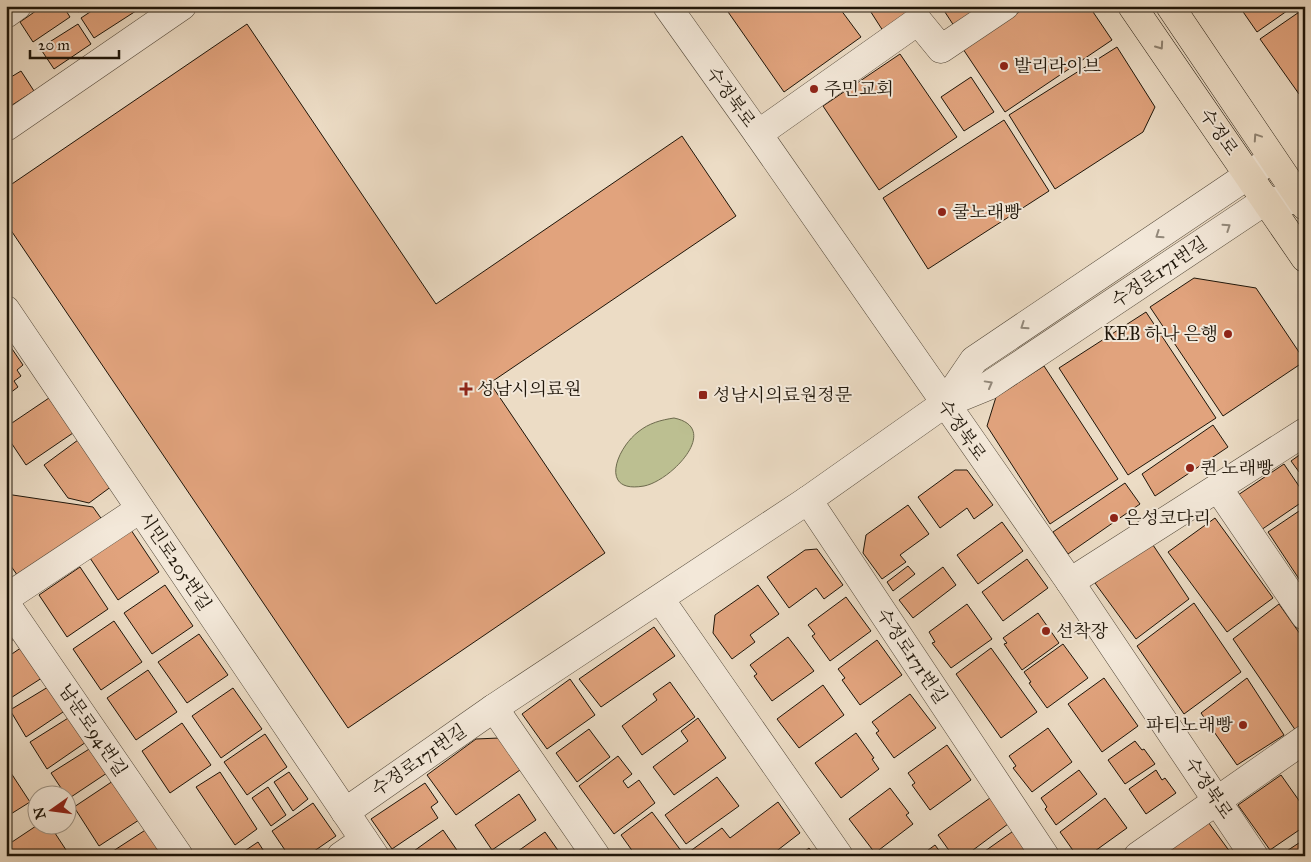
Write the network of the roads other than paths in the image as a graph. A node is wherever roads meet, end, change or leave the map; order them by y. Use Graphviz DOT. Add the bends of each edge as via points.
graph roads {
  1 [pos="17,6"];
  2 [pos="182,6"];
  3 [pos="667,6"];
  4 [pos="1004,6"];
  5 [pos="1132,6"];
  6 [pos="1170,6"];
  7 [pos="6,14"];
  8 [pos="6,127"];
  9 [pos="758,134"];
  10 [pos="1272,159"];
  11 [pos="1249,175"];
  12 [pos="1265,201"];
  13 [pos="1303,201"];
  14 [pos="1305,258"];
  15 [pos="6,310"];
  16 [pos="944,404"];
  17 [pos="1305,432"];
  18 [pos="1218,488"];
  19 [pos="808,500"];
  20 [pos="140,509"];
  21 [pos="1070,582"];
  22 [pos="6,598"];
  23 [pos="660,599"];
  24 [pos="6,604"];
  25 [pos="1305,616"];
  26 [pos="494,708"];
  27 [pos="1305,739"];
  28 [pos="1216,800"];
  29 [pos="345,812"];
  30 [pos="370,848"];
  31 [pos="179,856"];
  32 [pos="340,856"];
  33 [pos="596,856"];
  34 [pos="839,856"];
  35 [pos="1045,856"];
  36 [pos="1138,856"];
  37 [pos="1254,856"];
  1 -- 7 [label="street"];
  2 -- 8 [label="street"];
  3 -- 9 [label="street, 수정북로"];
  4 -- 9 [label="street" via="941,49 918,21"];
  5 -- 11 [label="main road, 수정로, one-way"];
  10 -- 6 [label="main road, 수정로, one-way"];
  9 -- 16 [label="street, 수정북로"];
  10 -- 11 [label="street, 수정로171번길"];
  10 -- 13 [label="main road, 수정로"];
  11 -- 12 [label="main road, 수정로"];
  11 -- 16 [label="street, 수정로171번길, one-way" via="974,360"];
  12 -- 13 [label="street"];
  12 -- 14 [label="main road, 수정로"];
  16 -- 12 [label="street, 수정로171번길, one-way" via="988,386"];
  15 -- 20 [label="street, 시민로205번길"];
  16 -- 19 [label="street, 수정로171번길"];
  16 -- 21 [label="street, 수정북로"];
  17 -- 18 [label="street"];
  18 -- 21 [label="street"];
  18 -- 25 [label="street"];
  19 -- 23 [label="street, 수정로171번길"];
  19 -- 35 [label="street, 수정로171번길"];
  20 -- 22 [label="street"];
  20 -- 29 [label="street, 시민로205번길"];
  21 -- 28 [label="street, 수정북로"];
  23 -- 26 [label="street, 수정로171번길"];
  23 -- 34 [label="street"];
  24 -- 31 [label="street, 남문로94번길"];
  26 -- 29 [label="street, 수정로171번길"];
  26 -- 33 [label="street"];
  27 -- 28 [label="street"];
  28 -- 36 [label="street"];
  28 -- 37 [label="street, 수정북로"];
  29 -- 30 [label="street, 시민로205번길"];
  30 -- 32 [label="street"];
}
